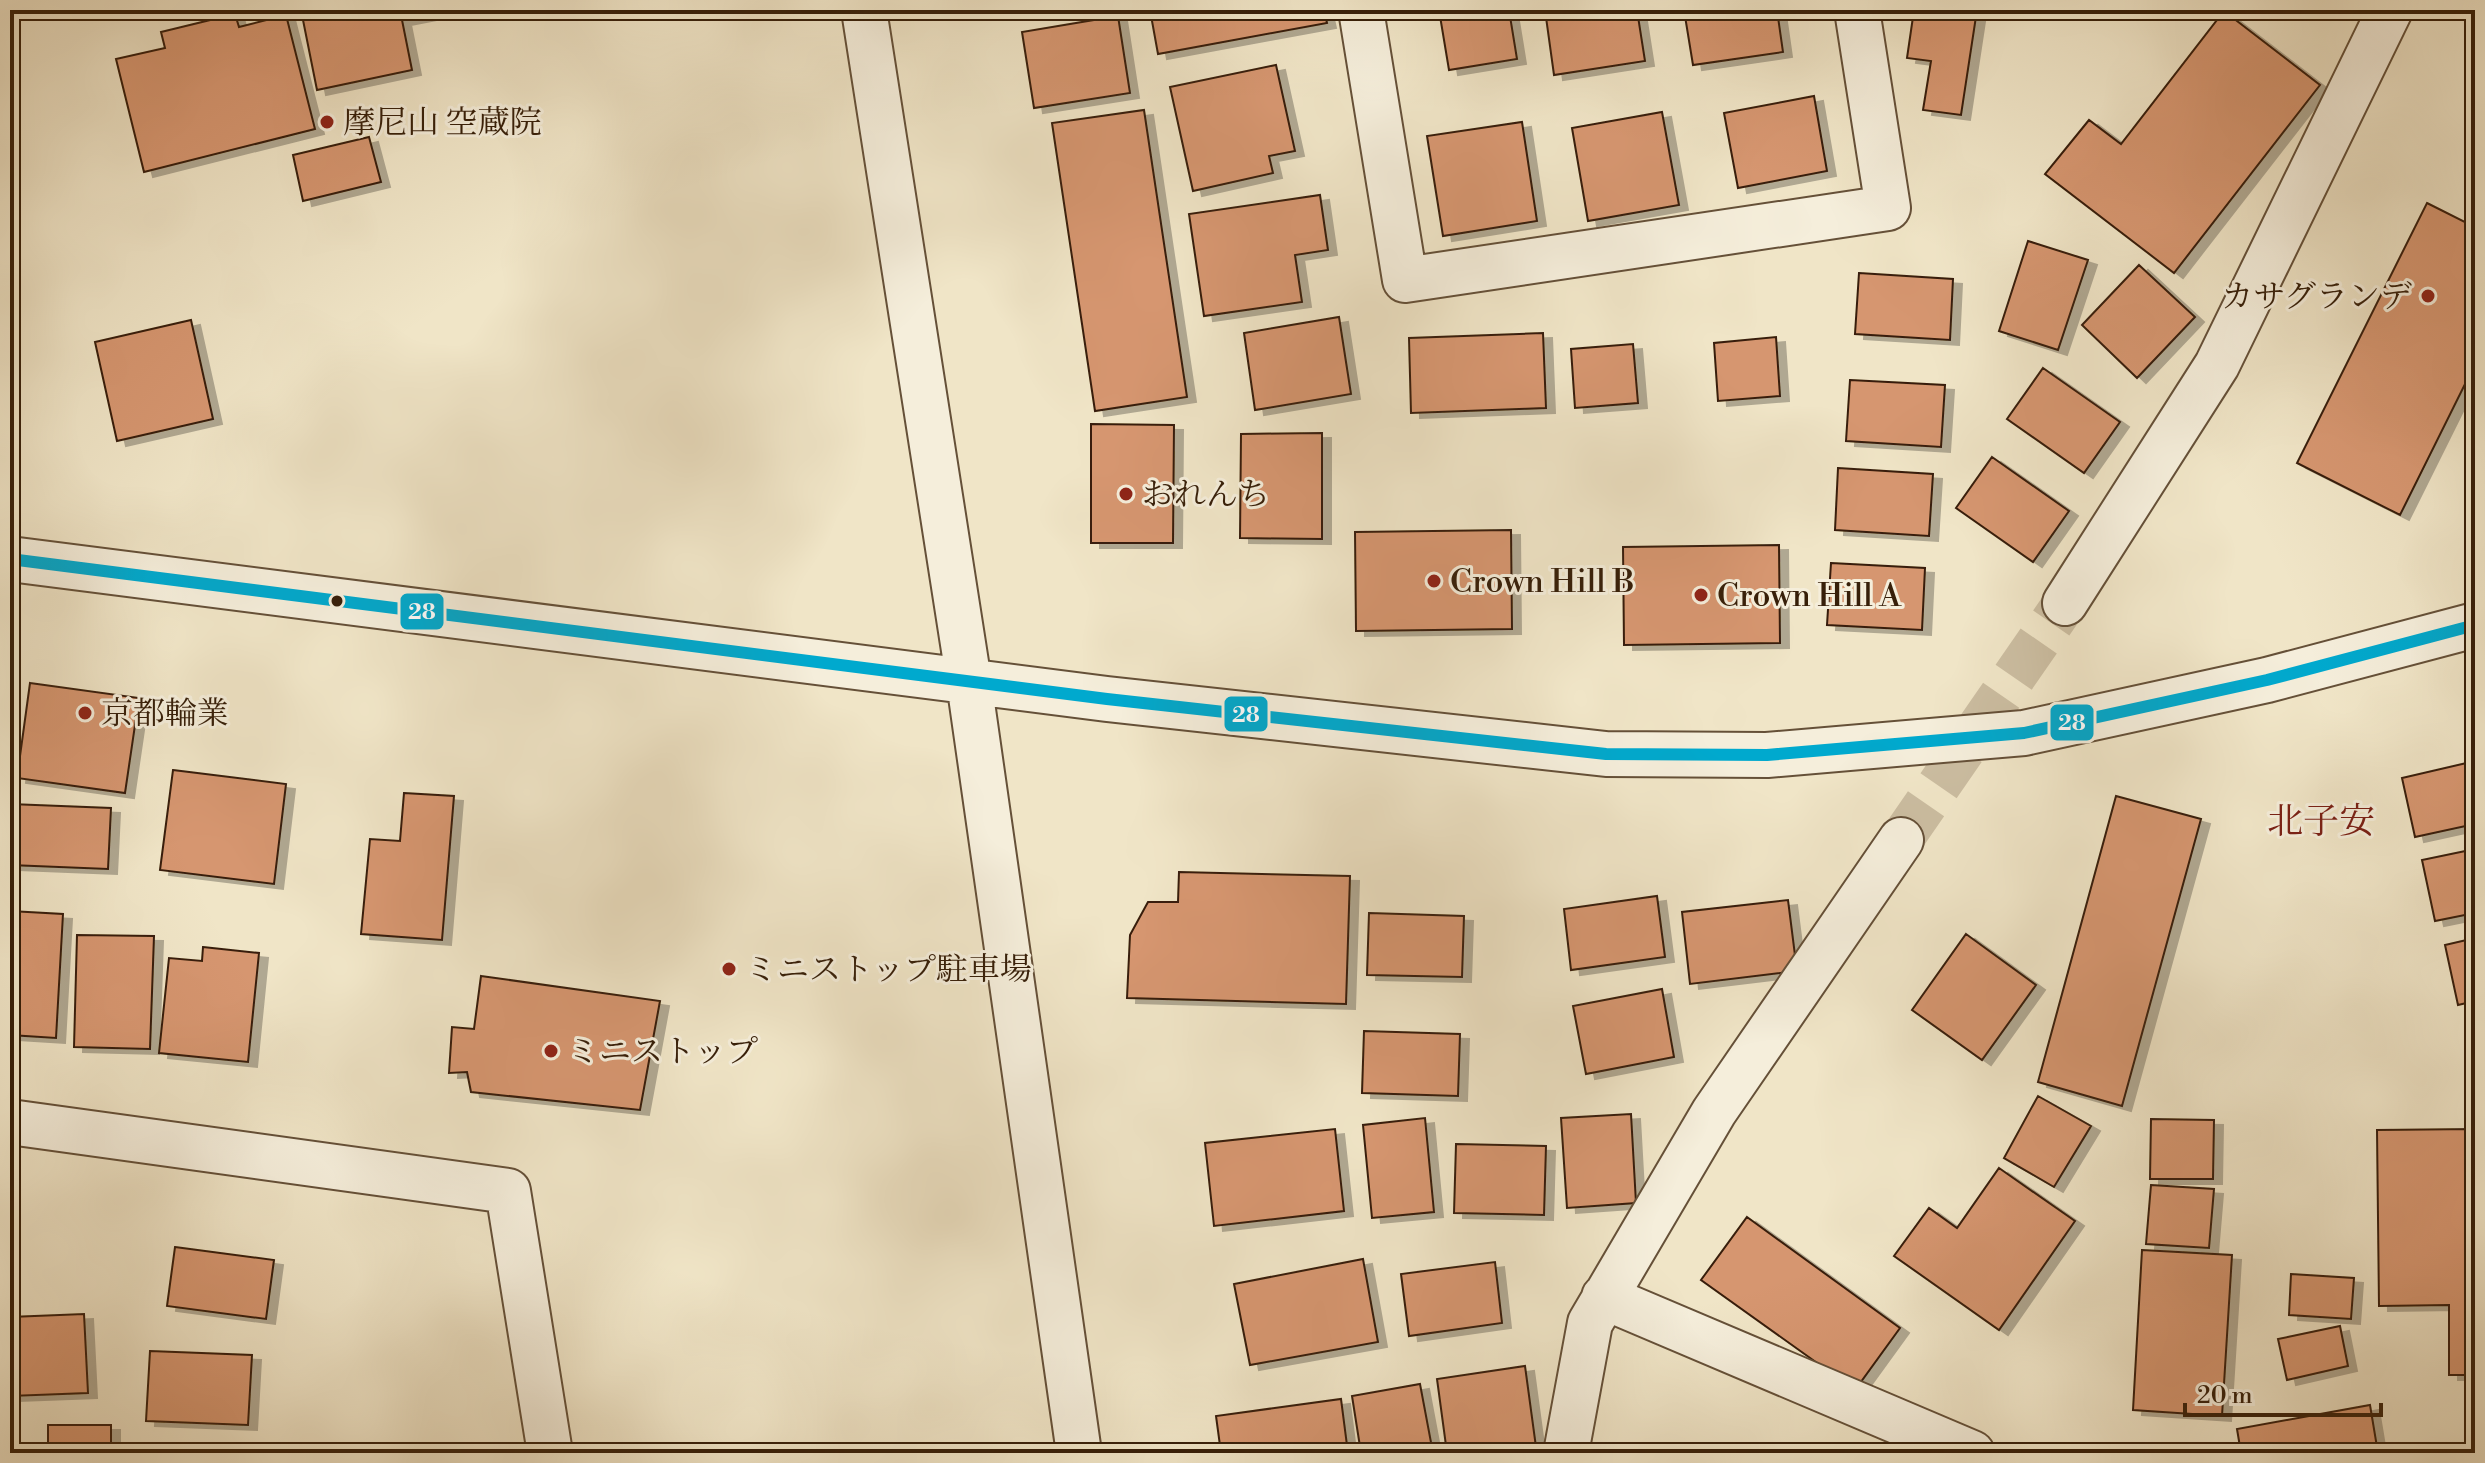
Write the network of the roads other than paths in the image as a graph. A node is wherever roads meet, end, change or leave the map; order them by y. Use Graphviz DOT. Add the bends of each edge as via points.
graph roads {
  1 [pos="864,10"];
  2 [pos="1361,10"];
  3 [pos="1857,10"];
  4 [pos="2390,10"];
  5 [pos="10,559"];
  6 [pos="2065,603"];
  7 [pos="2475,625"];
  8 [pos="969,682"];
  9 [pos="1901,840"];
  10 [pos="10,1122"];
  11 [pos="1604,1297"];
  12 [pos="550,1453"];
  13 [pos="1079,1453"];
  14 [pos="1566,1453"];
  15 [pos="1972,1453"];
  1 -- 8 [label="street"];
  2 -- 3 [label="street" via="1405,280 1888,208"];
  4 -- 6 [label="street" via="2217,365"];
  5 -- 8 [label="street"];
  7 -- 8 [label="street" via="2267,680 2024,733 1767,755 1606,754"];
  8 -- 13 [label="street"];
  9 -- 11 [label="street" via="1714,1112"];
  10 -- 12 [label="street" via="508,1191"];
  11 -- 14 [label="street" via="1590,1323"];
  11 -- 15 [label="street"];
}
